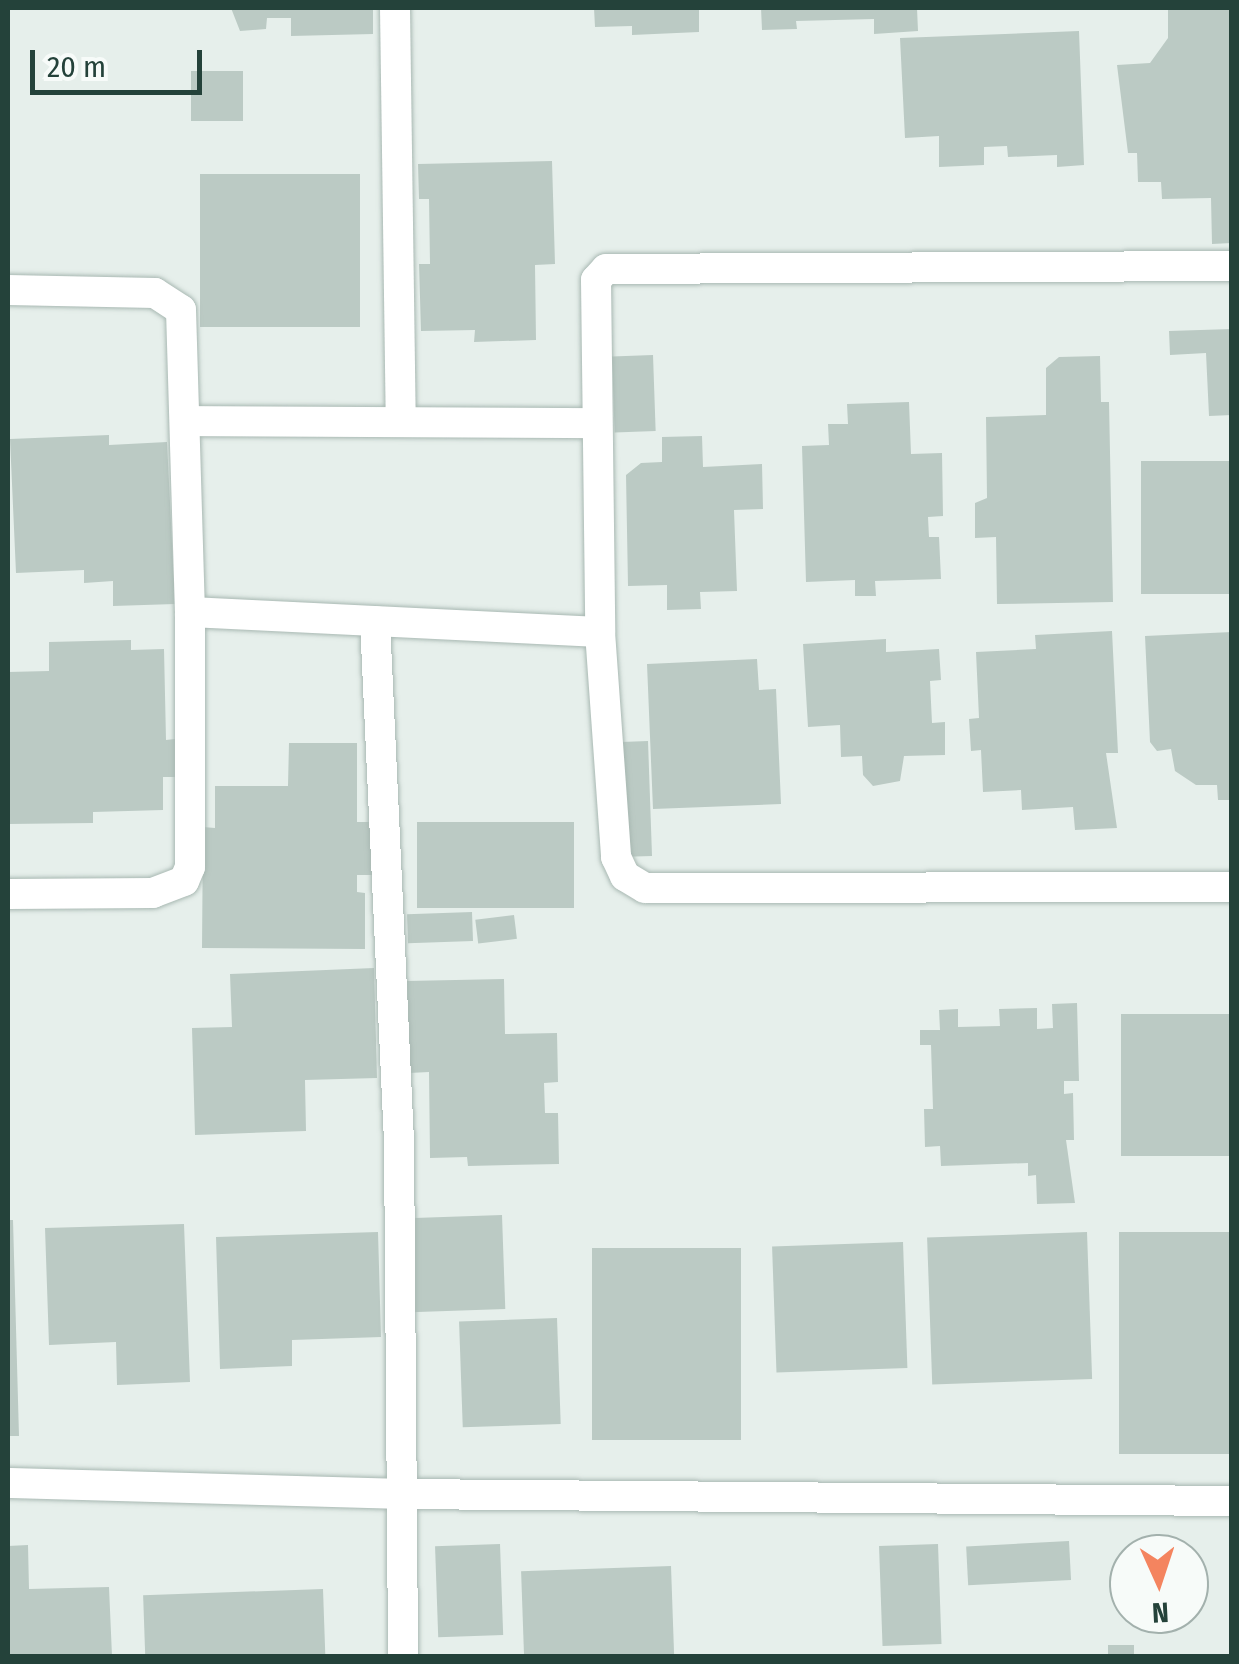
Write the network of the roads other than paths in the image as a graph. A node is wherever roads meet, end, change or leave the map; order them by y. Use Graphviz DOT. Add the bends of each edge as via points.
graph roads {
  1 [pos="395,8"];
  2 [pos="1232,266"];
  3 [pos="8,290"];
  4 [pos="401,420"];
  5 [pos="184,422"];
  6 [pos="597,423"];
  7 [pos="190,612"];
  8 [pos="375,620"];
  9 [pos="600,632"];
  10 [pos="1232,887"];
  11 [pos="8,894"];
  12 [pos="8,1483"];
  13 [pos="398,1494"];
  14 [pos="1232,1501"];
  15 [pos="403,1656"];
  1 -- 4 [label="street"];
  2 -- 6 [label="street" via="606,269 596,280"];
  3 -- 5 [label="street" via="172,298 180,310"];
  4 -- 5 [label="street"];
  4 -- 6 [label="street"];
  5 -- 7 [label="street"];
  6 -- 9 [label="street"];
  7 -- 8 [label="street"];
  7 -- 11 [label="street" via="190,867 184,880 153,893"];
  8 -- 9 [label="street"];
  8 -- 13 [label="street" via="399,1141"];
  9 -- 10 [label="street" via="616,857 625,876 645,888"];
  12 -- 13 [label="street"];
  13 -- 14 [label="street"];
  13 -- 15 [label="street"];
}
